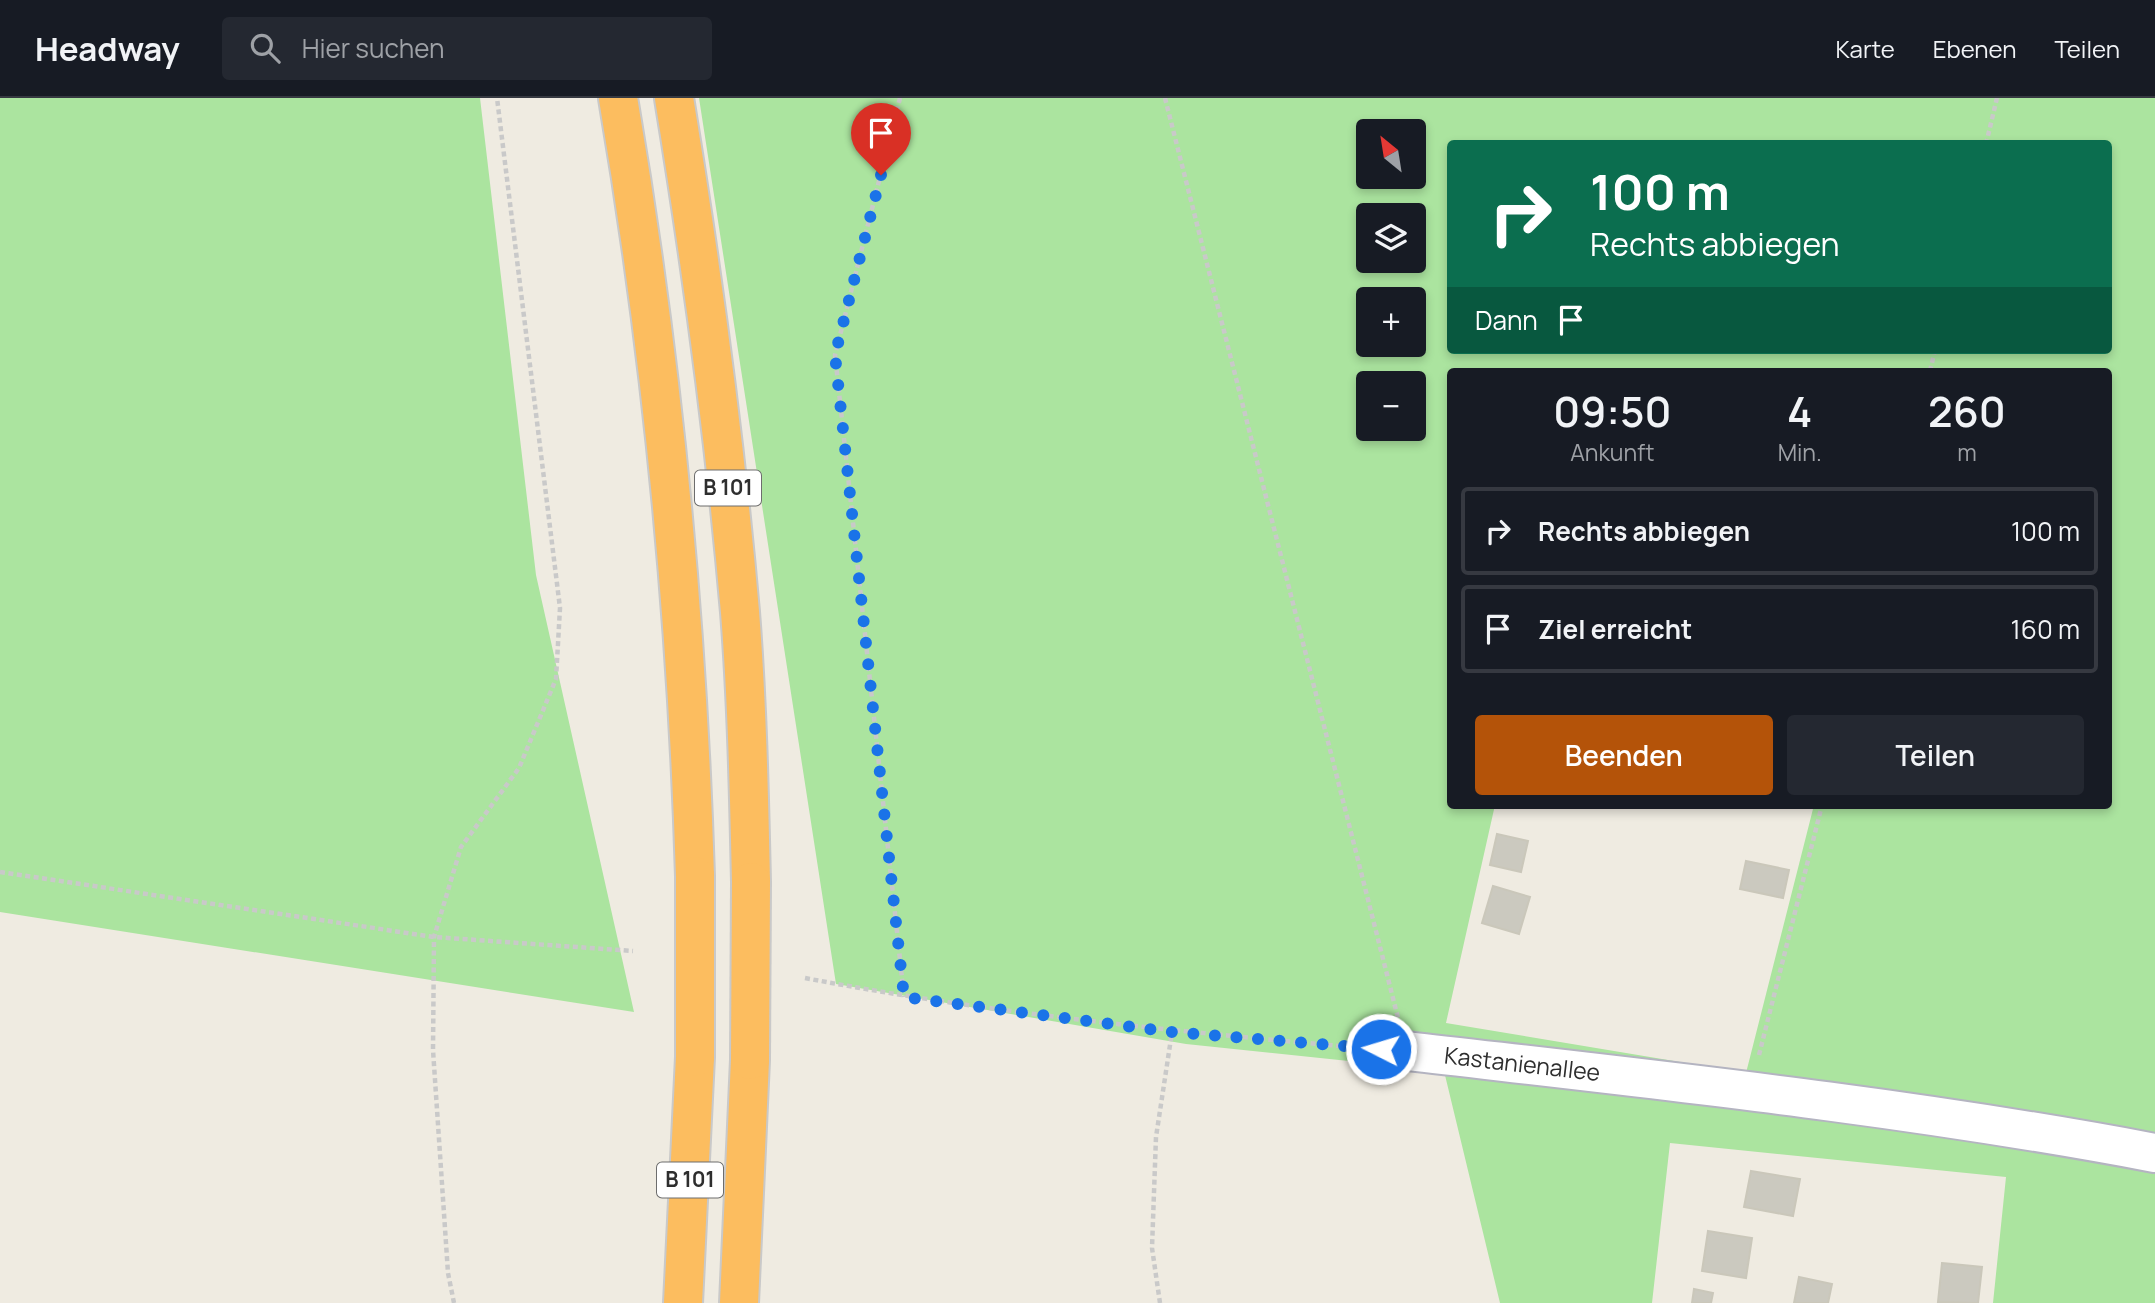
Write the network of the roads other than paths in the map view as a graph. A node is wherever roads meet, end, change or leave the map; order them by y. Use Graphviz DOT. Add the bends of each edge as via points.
graph roads {
  1 [pos="618,98"];
  2 [pos="674,98"];
  3 [pos="1407,1051"];
  4 [pos="2155,1153"];
  5 [pos="683,1303"];
  6 [pos="739,1303"];
  1 -- 5 [label="highway, B 101, bridge" via="642,249 673,507 688,708 695,876 695,1057"];
  2 -- 6 [label="highway, B 101, bridge" via="712,346 740,615 751,882 750,1060"];
  3 -- 4 [label="street, Kastanienallee" via="1751,1091 2035,1130"];
}
